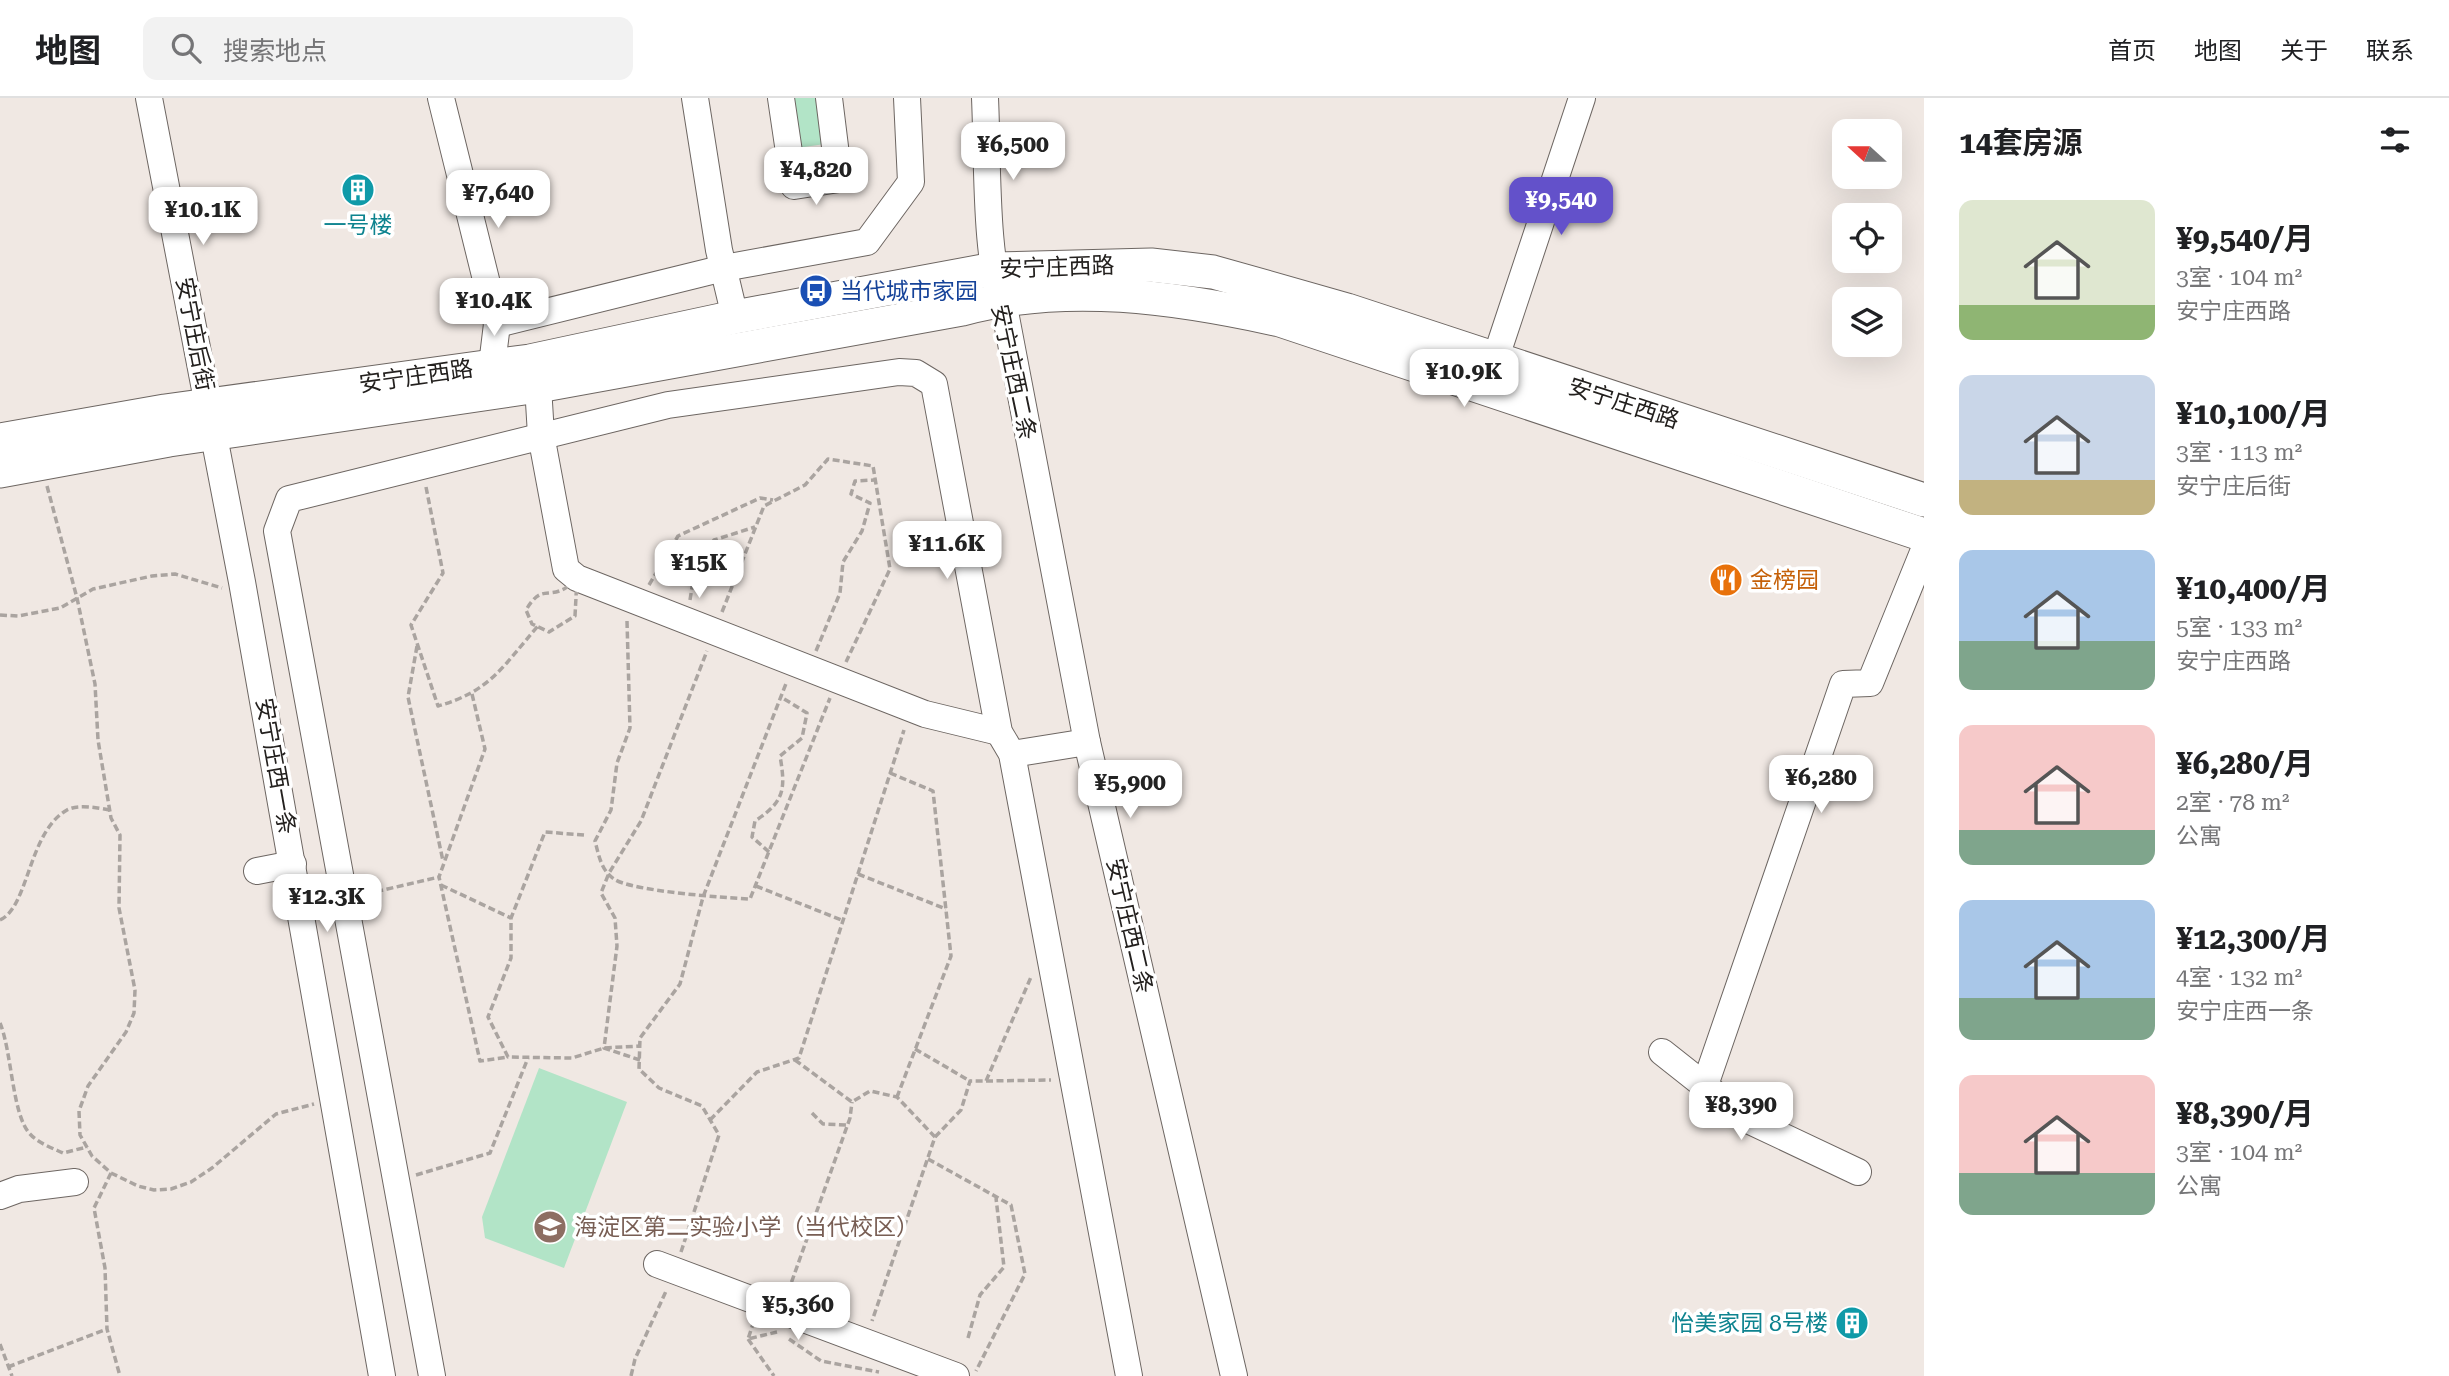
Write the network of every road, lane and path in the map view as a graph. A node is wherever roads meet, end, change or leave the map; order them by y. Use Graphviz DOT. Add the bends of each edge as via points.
graph roads {
  1 [pos="149,98"];
  2 [pos="441,98"];
  3 [pos="695,98"];
  4 [pos="781,98"];
  5 [pos="829,98"];
  6 [pos="907,98"];
  7 [pos="985,98"];
  8 [pos="1582,98"];
  9 [pos="835,145"];
  10 [pos="789,151"];
  11 [pos="724,268"];
  12 [pos="996,284"];
  13 [pos="735,317"];
  14 [pos="497,324"];
  15 [pos="1495,360"];
  16 [pos="492,365"];
  17 [pos="534,373"];
  18 [pos="212,419"];
  19 [pos="541,435"];
  20 [pos="0,440"];
  21 [pos="43,463"];
  22 [pos="422,465"];
  23 [pos="0,471"];
  24 [pos="874,480"];
  25 [pos="776,500"];
  26 [pos="1924,500"];
  27 [pos="755,527"];
  28 [pos="1924,535"];
  29 [pos="1924,550"];
  30 [pos="577,578"];
  31 [pos="233,585"];
  32 [pos="77,598"];
  33 [pos="633,600"];
  34 [pos="0,615"];
  35 [pos="538,626"];
  36 [pos="703,627"];
  37 [pos="417,644"];
  38 [pos="801,666"];
  39 [pos="837,681"];
  40 [pos="472,694"];
  41 [pos="781,696"];
  42 [pos="910,709"];
  43 [pos="1087,742"];
  44 [pos="1005,743"];
  45 [pos="890,774"];
  46 [pos="110,810"];
  47 [pos="584,835"];
  48 [pos="769,852"];
  49 [pos="293,864"];
  50 [pos="444,864"];
  51 [pos="257,871"];
  52 [pos="608,873"];
  53 [pos="858,874"];
  54 [pos="439,877"];
  55 [pos="441,885"];
  56 [pos="756,886"];
  57 [pos="704,897"];
  58 [pos="344,899"];
  59 [pos="946,909"];
  60 [pos="511,918"];
  61 [pos="0,920"];
  62 [pos="844,921"];
  63 [pos="1046,941"];
  64 [pos="0,1023"];
  65 [pos="640,1046"];
  66 [pos="604,1048"];
  67 [pos="915,1049"];
  68 [pos="1662,1052"];
  69 [pos="508,1057"];
  70 [pos="528,1058"];
  71 [pos="640,1060"];
  72 [pos="795,1060"];
  73 [pos="1072,1079"];
  74 [pos="970,1081"];
  75 [pos="986,1081"];
  76 [pos="1704,1088"];
  77 [pos="897,1097"];
  78 [pos="325,1102"];
  79 [pos="852,1102"];
  80 [pos="812,1112"];
  81 [pos="710,1120"];
  82 [pos="847,1125"];
  83 [pos="935,1137"];
  84 [pos="87,1147"];
  85 [pos="928,1159"];
  86 [pos="1858,1172"];
  87 [pos="111,1173"];
  88 [pos="75,1182"];
  89 [pos="396,1182"];
  90 [pos="0,1196"];
  91 [pos="996,1198"];
  92 [pos="666,1267"];
  93 [pos="770,1306"];
  94 [pos="107,1329"];
  95 [pos="968,1338"];
  96 [pos="748,1339"];
  97 [pos="864,1342"];
  98 [pos="0,1344"];
  99 [pos="8,1367"];
  100 [pos="887,1374"];
  101 [pos="12,1376"];
  102 [pos="120,1376"];
  103 [pos="382,1376"];
  104 [pos="432,1376"];
  105 [pos="631,1376"];
  106 [pos="774,1376"];
  107 [pos="956,1376"];
  108 [pos="974,1376"];
  109 [pos="1129,1376"];
  110 [pos="1234,1376"];
  1 -- 18 [label="street, 安宁庄后街"];
  2 -- 14 [label="street"];
  3 -- 11 [label="street"];
  4 -- 10 [label="street"];
  5 -- 9 [label="street"];
  6 -- 11 [label="street" via="911,182 867,242"];
  7 -- 12 [label="street, 安宁庄西二条"];
  8 -- 15 [label="street"];
  9 -- 10 [label="street"];
  9 -- 10 [label="street" via="839,179 794,186"];
  11 -- 13 [label="street"];
  11 -- 14 [label="street"];
  12 -- 13 [label="main road, 安宁庄西路"];
  12 -- 15 [label="main road, 安宁庄西路" via="1126,265 1213,272 1347,310"];
  12 -- 17 [label="main road" via="962,309"];
  12 -- 28 [label="main road, 安宁庄西路" via="1060,294 1185,301 1280,320"];
  12 -- 43 [label="street, 安宁庄西二条"];
  13 -- 17 [label="main road, 安宁庄西路"];
  14 -- 16 [label="street"];
  15 -- 26 [label="main road, 安宁庄西路"];
  16 -- 17 [label="main road, 安宁庄西路"];
  16 -- 18 [label="main road, 安宁庄西路"];
  17 -- 18 [label="main road"];
  17 -- 19 [label="street"];
  18 -- 20 [label="main road, 安宁庄西路"];
  18 -- 21 [label="main road"];
  18 -- 49 [label="street, 安宁庄西一条"];
  19 -- 22 [label="street"];
  19 -- 30 [label="street" via="566,569"];
  19 -- 44 [label="street" via="668,405 899,372 916,373 934,384"];
  21 -- 23 [label="main road"];
  21 -- 32 [label="path"];
  22 -- 37 [label="path" via="443,573 411,625"];
  22 -- 58 [label="street" via="289,499 277,531"];
  24 -- 25 [label="path" via="873,466 828,459 805,485"];
  24 -- 38 [label="path" via="855,481 851,494 870,503 862,531 843,562 840,593"];
  24 -- 39 [label="path" via="890,569"];
  25 -- 27 [label="path" via="764,506"];
  25 -- 33 [label="path" via="760,498 678,536"];
  27 -- 36 [label="path"];
  27 -- 36 [label="path" via="714,540 695,569 690,593"];
  29 -- 76 [label="street" via="1870,683 1843,684"];
  30 -- 33 [label="street"];
  30 -- 35 [label="path" via="575,616 549,632"];
  30 -- 35 [label="path" via="563,590 547,591 533,599 526,610 532,624"];
  31 -- 32 [label="path" via="220,589 175,574 93,589"];
  32 -- 34 [label="path" via="60,608"];
  32 -- 46 [label="path" via="95,684 98,740"];
  33 -- 36 [label="street"];
  33 -- 52 [label="path" via="630,728 617,764 611,810 595,841"];
  35 -- 40 [label="path" via="488,683"];
  36 -- 38 [label="street"];
  36 -- 52 [label="path" via="642,821"];
  37 -- 40 [label="path" via="438,706"];
  37 -- 50 [label="path" via="408,697"];
  38 -- 39 [label="street"];
  38 -- 41 [label="path"];
  39 -- 42 [label="street"];
  39 -- 48 [label="path"];
  40 -- 50 [label="path" via="485,749"];
  41 -- 48 [label="path" via="807,713 803,738 780,757 784,780 775,808 755,821 752,837"];
  41 -- 57 [label="path"];
  42 -- 44 [label="street"];
  42 -- 45 [label="path"];
  43 -- 44 [label="street"];
  43 -- 110 [label="street, 安宁庄西二条"];
  44 -- 63 [label="street"];
  45 -- 53 [label="path"];
  45 -- 59 [label="path" via="933,790"];
  46 -- 61 [label="path" via="78,807 67,810 51,825 35,851 16,906"];
  46 -- 84 [label="path" via="120,835 119,908 135,990 134,1013 116,1049 88,1086 79,1111 80,1135"];
  47 -- 60 [label="path" via="545,832"];
  48 -- 56 [label="path"];
  49 -- 51 [label="street"];
  49 -- 103 [label="street, 安宁庄西一条"];
  50 -- 54 [label="path"];
  52 -- 57 [label="path" via="616,881"];
  52 -- 66 [label="path" via="601,893 615,918 617,946"];
  53 -- 59 [label="path"];
  53 -- 62 [label="path"];
  54 -- 55 [label="path"];
  54 -- 58 [label="path"];
  55 -- 60 [label="path"];
  55 -- 69 [label="path" via="480,1060"];
  56 -- 57 [label="path" via="750,899"];
  56 -- 62 [label="path"];
  57 -- 65 [label="path" via="680,984 640,1038"];
  58 -- 89 [label="street"];
  59 -- 67 [label="path" via="951,956"];
  60 -- 69 [label="path" via="512,958 488,1017"];
  62 -- 72 [label="path"];
  63 -- 73 [label="street"];
  63 -- 75 [label="path"];
  64 -- 84 [label="path" via="22,1120 30,1134 63,1153"];
  65 -- 66 [label="path"];
  65 -- 71 [label="path"];
  66 -- 70 [label="path" via="572,1058"];
  66 -- 71 [label="path"];
  67 -- 74 [label="path"];
  67 -- 77 [label="path"];
  68 -- 76 [label="street"];
  69 -- 70 [label="path"];
  70 -- 89 [label="path" via="490,1153"];
  71 -- 81 [label="path" via="639,1069 659,1088 702,1106"];
  72 -- 79 [label="path"];
  72 -- 81 [label="path" via="757,1072"];
  73 -- 75 [label="path"];
  73 -- 109 [label="street"];
  74 -- 75 [label="path"];
  74 -- 83 [label="path" via="961,1110"];
  76 -- 86 [label="street" via="1748,1120"];
  77 -- 79 [label="path" via="870,1091"];
  77 -- 83 [label="path"];
  78 -- 87 [label="path" via="276,1114 212,1168 171,1189 138,1186"];
  79 -- 82 [label="path"];
  80 -- 82 [label="path" via="823,1124"];
  81 -- 92 [label="path" via="719,1135"];
  82 -- 93 [label="path"];
  83 -- 85 [label="path"];
  84 -- 87 [label="path"];
  85 -- 91 [label="path"];
  85 -- 97 [label="path"];
  87 -- 94 [label="path" via="94,1208 105,1268"];
  88 -- 90 [label="street"];
  89 -- 104 [label="street"];
  91 -- 95 [label="path" via="1004,1266 981,1295"];
  91 -- 108 [label="path" via="1011,1205 1025,1274"];
  92 -- 93 [label="street"];
  92 -- 105 [label="path"];
  93 -- 96 [label="path"];
  93 -- 97 [label="street"];
  94 -- 99 [label="path"];
  94 -- 102 [label="path"];
  96 -- 100 [label="path" via="779,1331 821,1361"];
  96 -- 106 [label="path"];
  97 -- 107 [label="street"];
  98 -- 99 [label="path"];
  99 -- 101 [label="path"];
}
